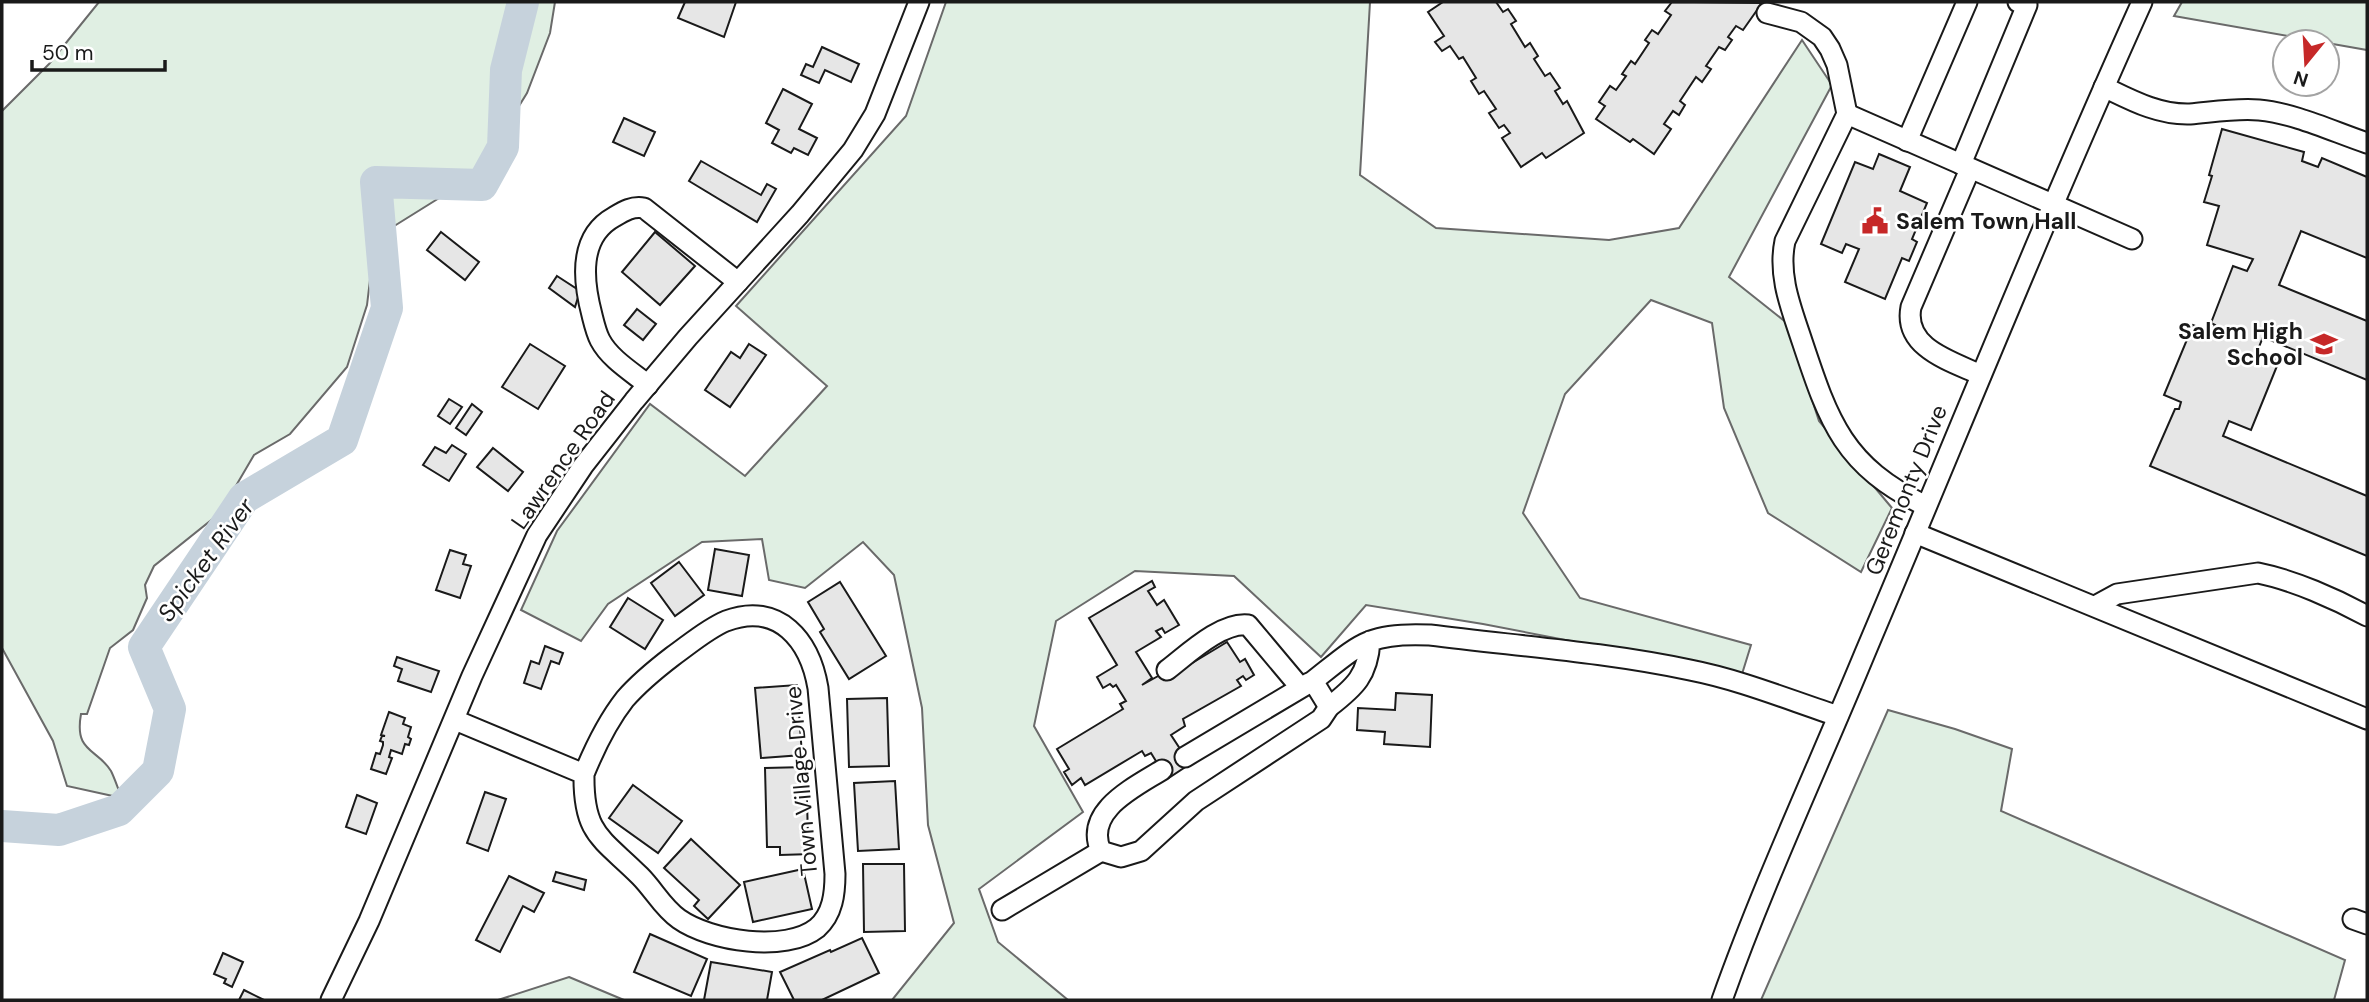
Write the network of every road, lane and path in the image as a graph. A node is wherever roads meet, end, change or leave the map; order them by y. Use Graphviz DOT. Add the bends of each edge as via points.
graph roads {
  1 [pos="919,2"];
  2 [pos="1967,2"];
  3 [pos="2018,2"];
  4 [pos="2141,2"];
  5 [pos="1767,13"];
  6 [pos="2104,87"];
  7 [pos="1847,114"];
  8 [pos="1908,141"];
  9 [pos="2367,143"];
  10 [pos="1966,167"];
  11 [pos="2052,204"];
  12 [pos="2132,239"];
  13 [pos="738,282"];
  14 [pos="1981,374"];
  15 [pos="648,385"];
  16 [pos="1926,506"];
  17 [pos="1914,533"];
  18 [pos="2095,606"];
  19 [pos="2367,616"];
  20 [pos="1370,640"];
  21 [pos="1167,670"];
  22 [pos="1307,684"];
  23 [pos="1329,707"];
  24 [pos="1838,716"];
  25 [pos="455,719"];
  26 [pos="2367,719"];
  27 [pos="1185,757"];
  28 [pos="1162,770"];
  29 [pos="584,774"];
  30 [pos="1101,851"];
  31 [pos="1002,910"];
  32 [pos="331,1000"];
  33 [pos="1722,1000"];
  1 -- 13 [label="street, Lawrence Road" via="875,114 853,150"];
  2 -- 8 [label="street"];
  3 -- 10 [label="street" via="2027,5"];
  4 -- 6 [label="street, Geremonty Drive"];
  5 -- 7 [label="street" via="1801,22 1822,37 1837,65"];
  6 -- 9 [label="street" via="2170,113 2261,110"];
  6 -- 11 [label="street, Geremonty Drive"];
  7 -- 8 [label="street"];
  7 -- 16 [label="street" via="1785,242 1781,260 1788,299 1822,402 1838,434 1882,481"];
  8 -- 10 [label="street"];
  10 -- 11 [label="street"];
  10 -- 14 [label="street" via="1909,318 1917,339 1933,352"];
  11 -- 12 [label="street"];
  11 -- 14 [label="street, Geremonty Drive"];
  13 -- 15 [label="street, Lawrence Road"];
  13 -- 15 [label="street" via="644,208 629,209 599,230 584,270 597,332 614,357"];
  14 -- 16 [label="street, Geremonty Drive"];
  15 -- 25 [label="street, Lawrence Road" via="583,466 537,535"];
  16 -- 17 [label="street, Geremonty Drive"];
  17 -- 18 [label="street"];
  17 -- 24 [label="street, Geremonty Drive"];
  18 -- 19 [label="street" via="2117,594 2258,573"];
  18 -- 26 [label="street"];
  20 -- 22 [label="street"];
  20 -- 23 [label="street" via="1369,657 1356,684"];
  20 -- 24 [label="street" via="1430,635 1646,661 1731,680"];
  21 -- 22 [label="street" via="1201,644 1240,624 1248,625"];
  22 -- 23 [label="street"];
  22 -- 27 [label="street"];
  23 -- 30 [label="street" via="1321,719 1196,801 1141,850 1121,857"];
  24 -- 33 [label="street, Geremonty Drive"];
  25 -- 29 [label="street"];
  25 -- 32 [label="street, Lawrence Road"];
  28 -- 30 [label="street" via="1107,808 1097,830"];
  29 -- 29 [label="street, Town Village Drive" via="587,813 599,838 680,920 723,937 764,942 806,934 826,917 835,874 818,688 812,660 788,628 760,617 744,617 703,634 626,698"];
  30 -- 31 [label="street"];
}
